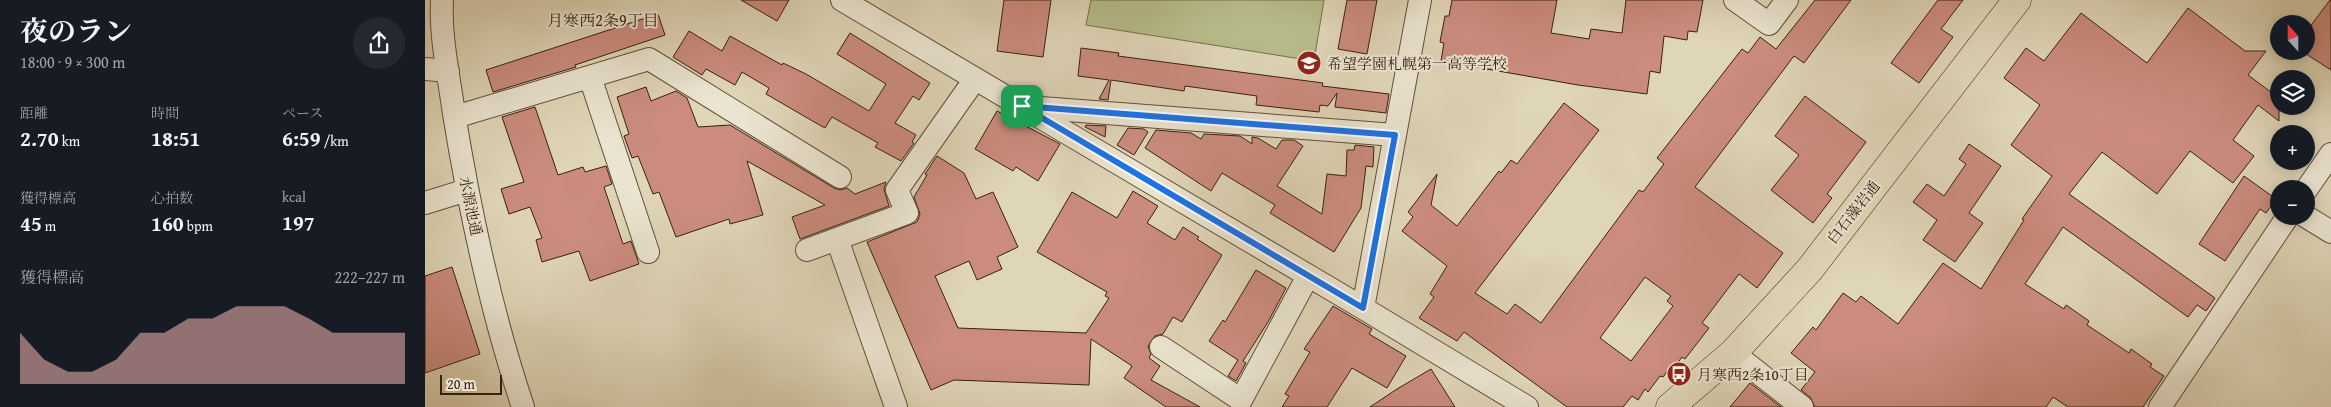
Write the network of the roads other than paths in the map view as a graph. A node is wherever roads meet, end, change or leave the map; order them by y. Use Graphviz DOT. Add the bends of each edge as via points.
graph roads {
  1 [pos="442,0"];
  2 [pos="842,0"];
  3 [pos="1420,0"];
  4 [pos="1735,0"];
  5 [pos="1787,0"];
  6 [pos="2017,0"];
  7 [pos="425,69"];
  8 [pos="448,71"];
  9 [pos="590,77"];
  10 [pos="975,79"];
  11 [pos="1022,106"];
  12 [pos="455,116"];
  13 [pos="1395,135"];
  14 [pos="2331,154"];
  15 [pos="840,177"];
  16 [pos="2313,180"];
  17 [pos="467,190"];
  18 [pos="425,204"];
  19 [pos="2315,222"];
  20 [pos="2282,225"];
  21 [pos="2331,232"];
  22 [pos="837,239"];
  23 [pos="807,250"];
  24 [pos="648,252"];
  25 [pos="1308,276"];
  26 [pos="1363,308"];
  27 [pos="1161,347"];
  28 [pos="1733,353"];
  29 [pos="523,407"];
  30 [pos="896,407"];
  31 [pos="1527,407"];
  32 [pos="1670,407"];
  33 [pos="1802,407"];
  34 [pos="2160,407"];
  1 -- 8 [label="street, 水源池通"];
  2 -- 10 [label="street"];
  3 -- 13 [label="street"];
  4 -- 5 [label="street" via="1769,24"];
  6 -- 28 [label="main road, 白石藻岩通" via="1809,269"];
  7 -- 8 [label="street"];
  8 -- 12 [label="street, 水源池通"];
  9 -- 12 [label="street"];
  9 -- 15 [label="street" via="649,59"];
  9 -- 24 [label="street"];
  10 -- 11 [label="street"];
  10 -- 22 [label="street" via="897,190 907,213"];
  11 -- 13 [label="street"];
  11 -- 25 [label="street"];
  12 -- 17 [label="street, 水源池通"];
  13 -- 26 [label="street"];
  14 -- 16 [label="street"];
  17 -- 18 [label="street"];
  17 -- 29 [label="street, 水源池通" via="502,339"];
  19 -- 21 [label="street"];
  20 -- 34 [label="street"];
  22 -- 23 [label="street"];
  22 -- 30 [label="street"];
  25 -- 26 [label="street"];
  25 -- 27 [label="street" via="1241,400"];
  26 -- 31 [label="street"];
  28 -- 32 [label="main road, 白石藻岩通"];
  28 -- 33 [label="street"];
}
